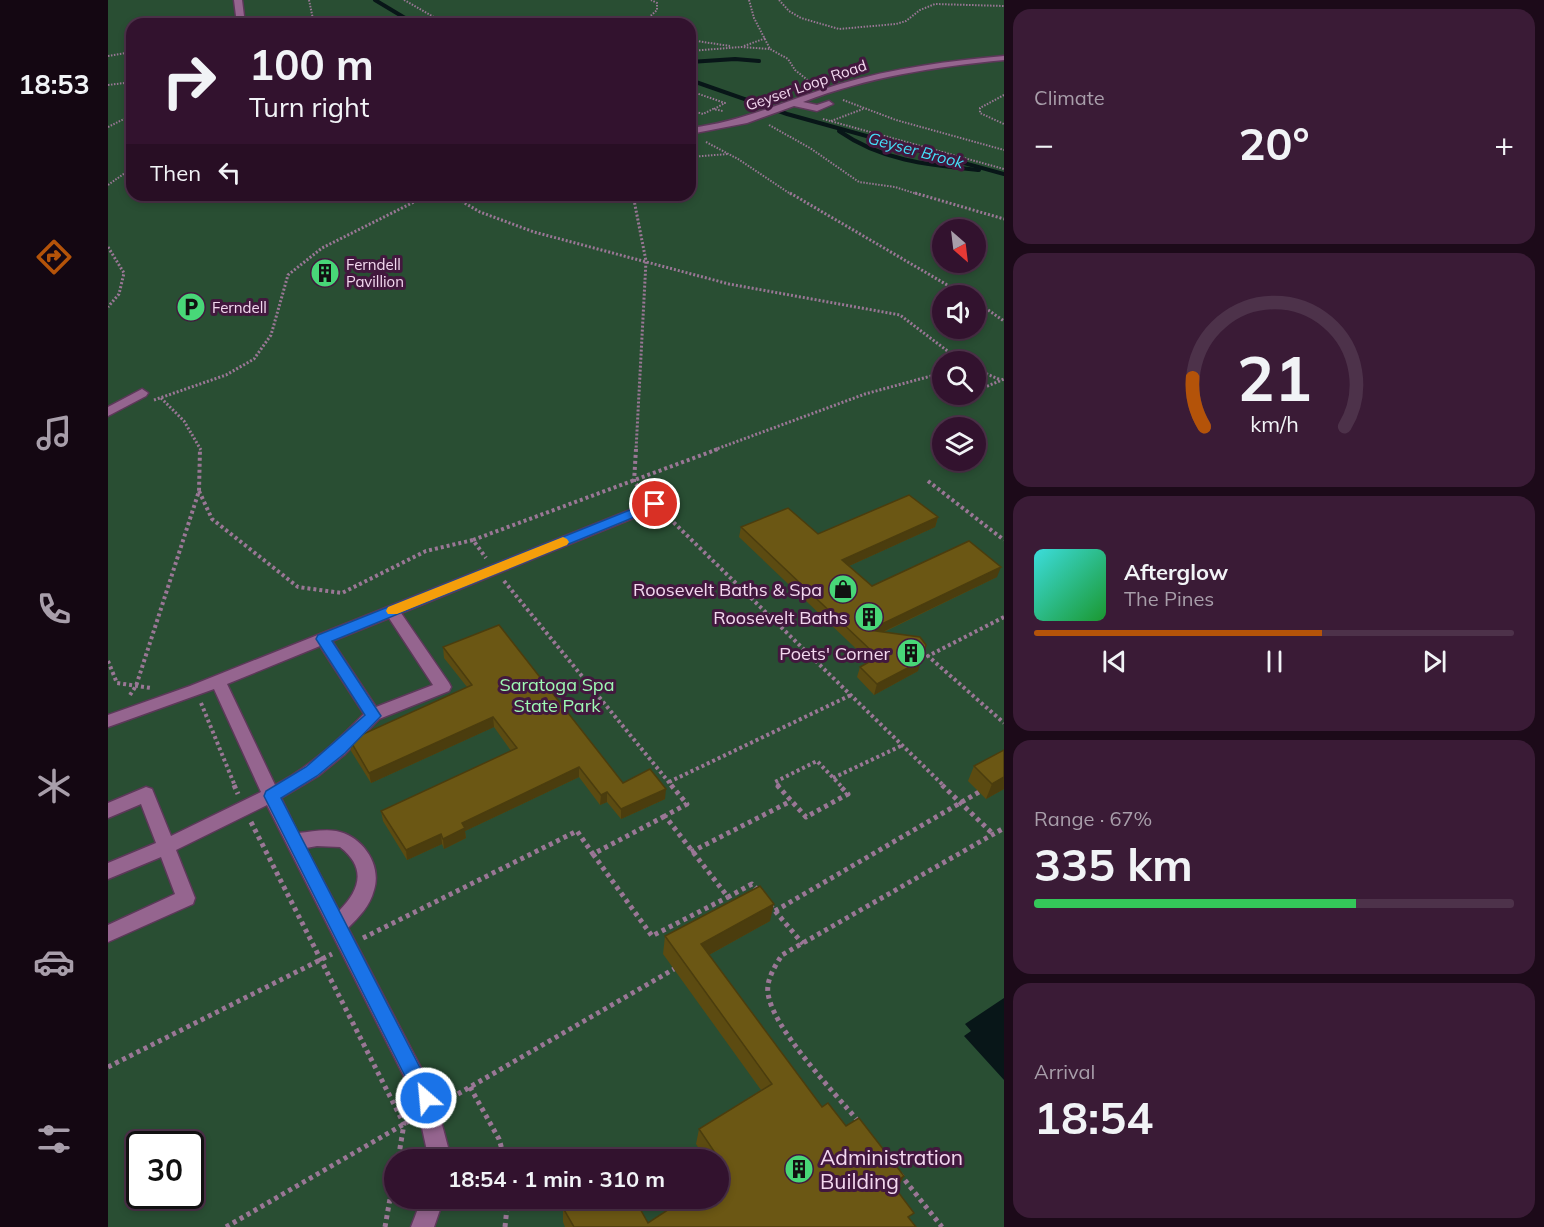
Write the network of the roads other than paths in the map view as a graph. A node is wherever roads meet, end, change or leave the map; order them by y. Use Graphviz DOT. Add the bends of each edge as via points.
graph roads {
  1 [pos="238,0"];
  2 [pos="240,18"];
  3 [pos="1004,58"];
  4 [pos="795,103"];
  5 [pos="829,104"];
  6 [pos="696,131"];
  7 [pos="142,393"];
  8 [pos="108,412"];
  9 [pos="654,504"];
  10 [pos="392,611"];
  11 [pos="323,639"];
  12 [pos="218,681"];
  13 [pos="373,716"];
  14 [pos="108,721"];
  15 [pos="272,796"];
  16 [pos="108,811"];
  17 [pos="295,841"];
  18 [pos="167,846"];
  19 [pos="108,871"];
  20 [pos="338,925"];
  21 [pos="108,934"];
  22 [pos="438,1149"];
  23 [pos="431,1209"];
  24 [pos="422,1227"];
  1 -- 2 [label="street"];
  3 -- 4 [label="street, Geyser Loop Road" via="902,71"];
  4 -- 5 [label="street" via="817,108"];
  4 -- 6 [label="street, Geyser Loop Road" via="717,129"];
  7 -- 8 [label="street"];
  9 -- 10 [label="street"];
  10 -- 11 [label="street"];
  10 -- 13 [label="street" via="443,687"];
  11 -- 12 [label="street"];
  11 -- 13 [label="street"];
  12 -- 14 [label="street"];
  12 -- 15 [label="street"];
  13 -- 15 [label="street" via="312,771"];
  15 -- 17 [label="street"];
  15 -- 18 [label="street"];
  16 -- 18 [label="street" via="146,794"];
  17 -- 20 [label="street"];
  17 -- 20 [label="street" via="336,838 353,846 364,860 366,884 362,899"];
  18 -- 19 [label="street"];
  18 -- 21 [label="street" via="186,898"];
  20 -- 22 [label="street" via="430,1110"];
  23 -- 24 [label="street"];
}
